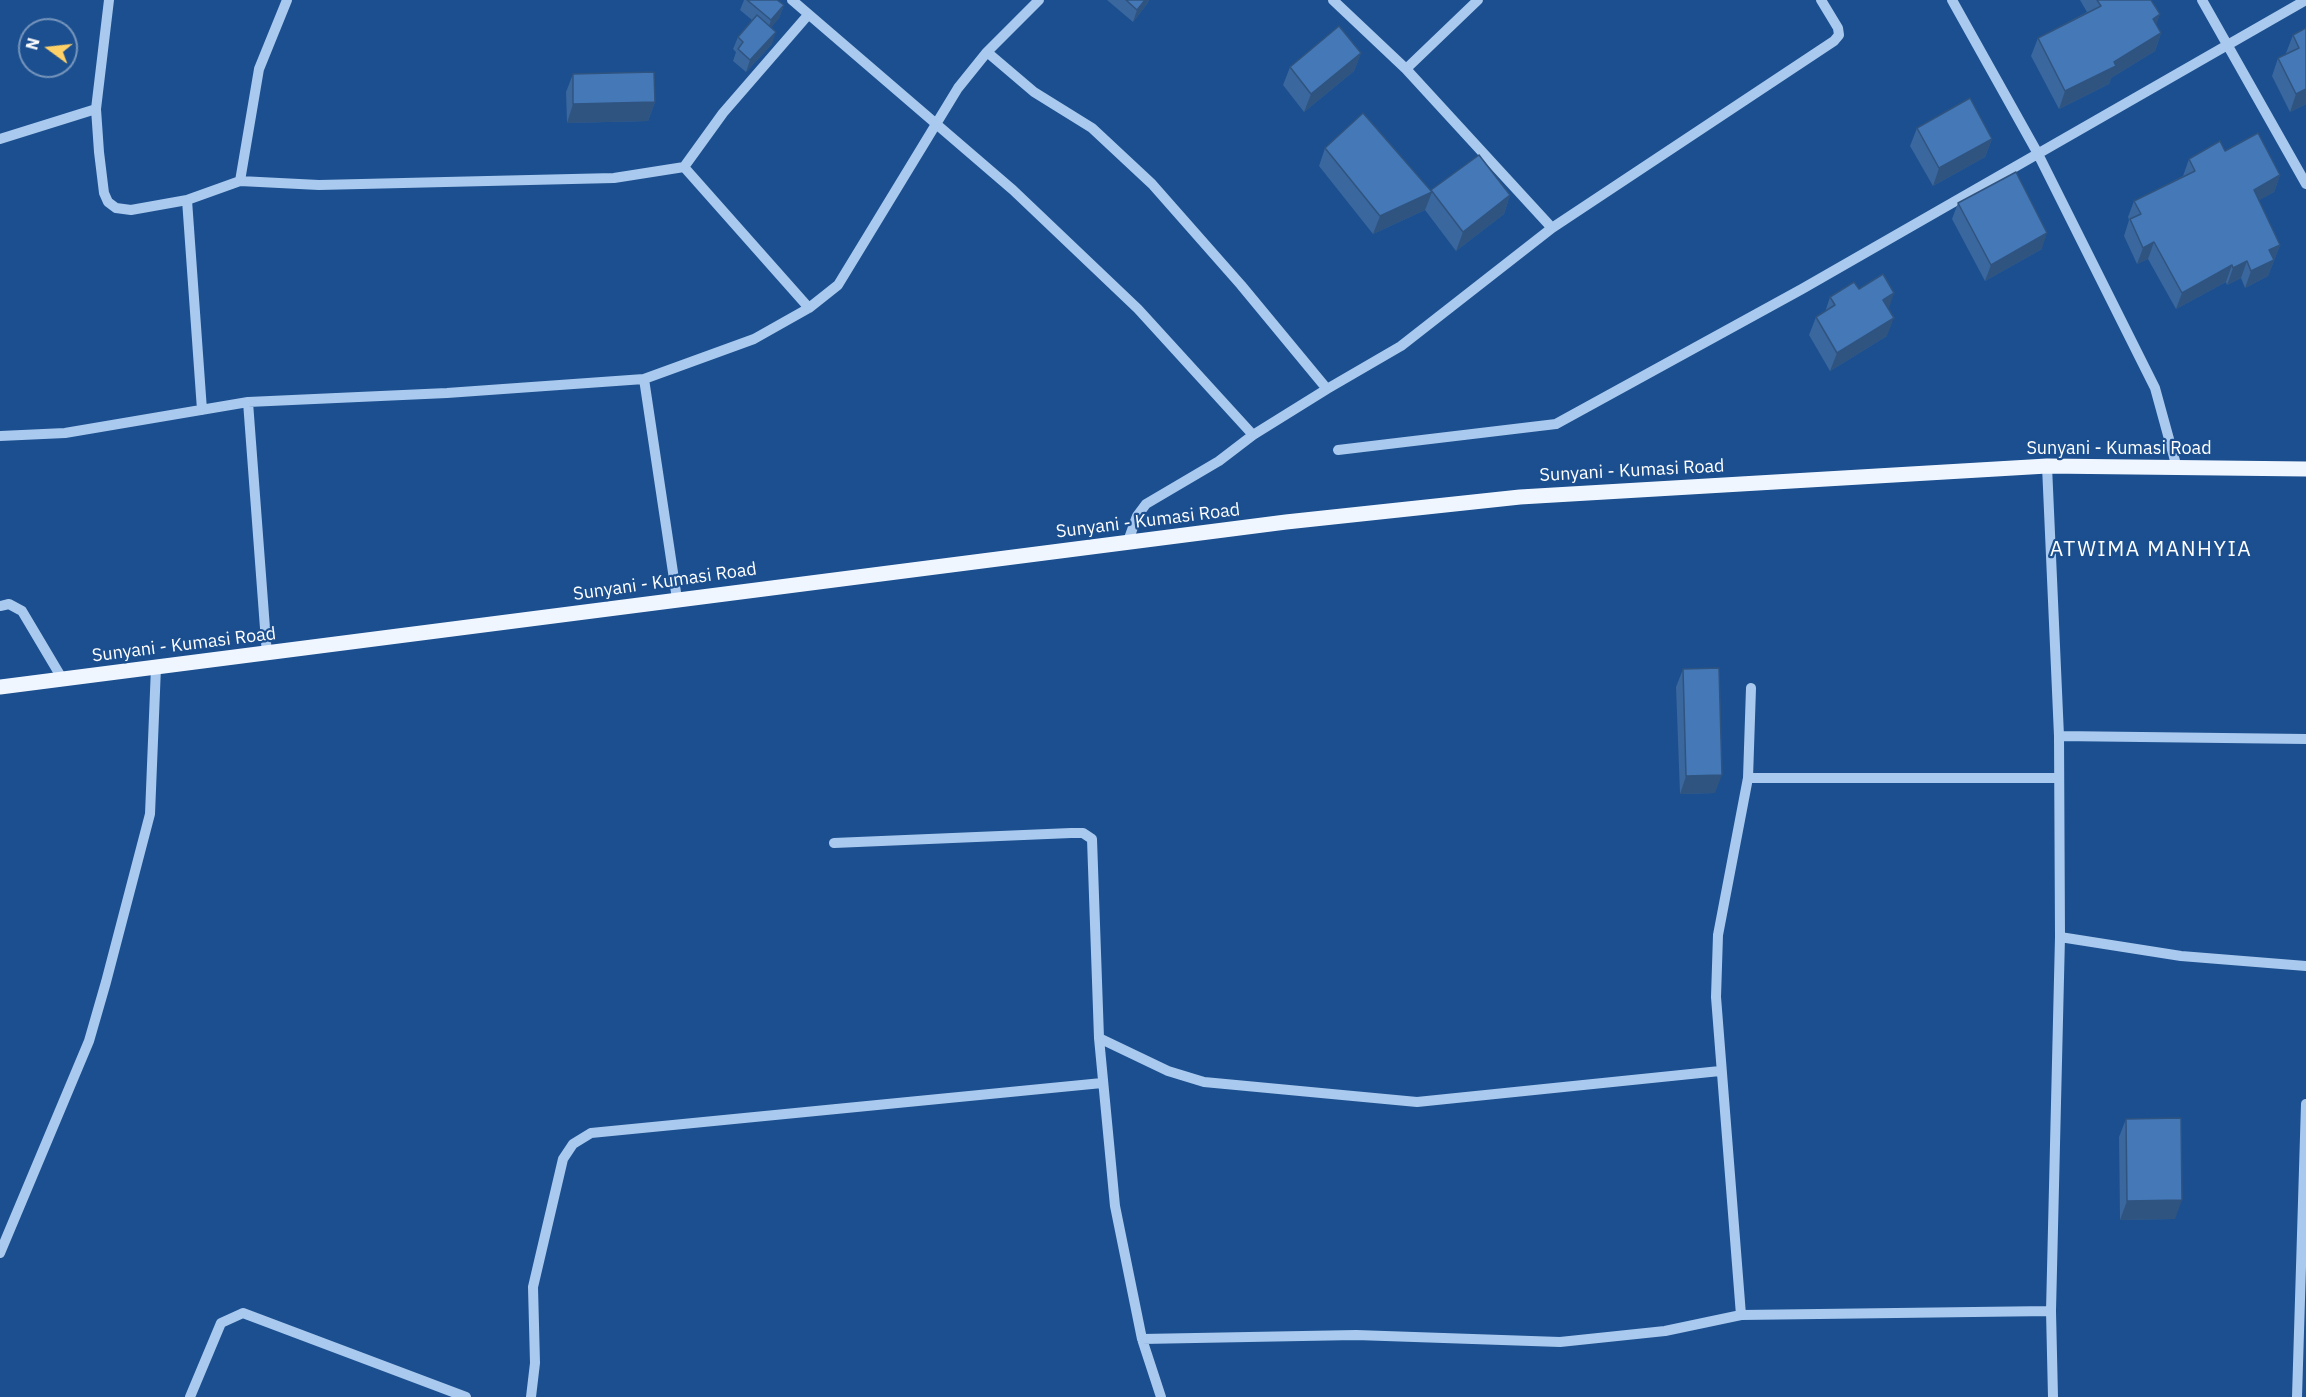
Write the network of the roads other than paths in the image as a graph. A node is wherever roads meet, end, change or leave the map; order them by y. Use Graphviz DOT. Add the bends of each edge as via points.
graph roads {
  1 [pos="109,0"];
  2 [pos="287,0"];
  3 [pos="792,0"];
  4 [pos="1040,0"];
  5 [pos="1333,0"];
  6 [pos="1478,0"];
  7 [pos="1821,0"];
  8 [pos="1952,0"];
  9 [pos="2202,0"];
  10 [pos="2306,0"];
  11 [pos="808,15"];
  12 [pos="2227,45"];
  13 [pos="987,52"];
  14 [pos="1406,69"];
  15 [pos="96,109"];
  16 [pos="937,123"];
  17 [pos="0,139"];
  18 [pos="2037,152"];
  19 [pos="684,167"];
  20 [pos="240,181"];
  21 [pos="2306,184"];
  22 [pos="187,200"];
  23 [pos="1552,228"];
  24 [pos="809,308"];
  25 [pos="644,379"];
  26 [pos="1326,389"];
  27 [pos="248,402"];
  28 [pos="202,410"];
  29 [pos="1253,435"];
  30 [pos="0,436"];
  31 [pos="1338,450"];
  32 [pos="2047,466"];
  33 [pos="2177,468"];
  34 [pos="2306,469"];
  35 [pos="1127,544"];
  36 [pos="677,599"];
  37 [pos="0,606"];
  38 [pos="267,654"];
  39 [pos="156,667"];
  40 [pos="63,680"];
  41 [pos="0,687"];
  42 [pos="1751,688"];
  43 [pos="2059,736"];
  44 [pos="2306,739"];
  45 [pos="1748,778"];
  46 [pos="2058,778"];
  47 [pos="834,843"];
  48 [pos="2060,937"];
  49 [pos="2306,966"];
  50 [pos="1099,1038"];
  51 [pos="1720,1071"];
  52 [pos="1102,1083"];
  53 [pos="2306,1104"];
  54 [pos="0,1253"];
  55 [pos="2051,1311"];
  56 [pos="1741,1315"];
  57 [pos="1142,1339"];
  58 [pos="190,1397"];
  59 [pos="466,1397"];
  60 [pos="531,1397"];
  61 [pos="1161,1397"];
  62 [pos="2054,1397"];
  63 [pos="2297,1397"];
  1 -- 15 [label="street"];
  2 -- 20 [label="street" via="260,69"];
  3 -- 11 [label="street"];
  4 -- 13 [label="street"];
  5 -- 14 [label="street"];
  6 -- 14 [label="street"];
  7 -- 23 [label="street" via="1838,28 1834,42"];
  8 -- 18 [label="street"];
  9 -- 12 [label="street"];
  10 -- 12 [label="street"];
  11 -- 16 [label="street"];
  11 -- 19 [label="street" via="723,113"];
  12 -- 18 [label="street"];
  12 -- 21 [label="street"];
  13 -- 16 [label="street"];
  13 -- 26 [label="street" via="1034,92 1092,128 1152,184"];
  14 -- 23 [label="street"];
  15 -- 17 [label="street"];
  15 -- 22 [label="street" via="108,202 116,208 131,210"];
  16 -- 24 [label="street" via="838,285"];
  16 -- 29 [label="street" via="1138,309"];
  18 -- 31 [label="street" via="1802,289 1556,424"];
  18 -- 33 [label="street" via="2155,388"];
  19 -- 20 [label="street" via="614,178 319,185"];
  19 -- 24 [label="street"];
  20 -- 22 [label="street"];
  22 -- 28 [label="street"];
  23 -- 26 [label="street" via="1401,345"];
  24 -- 25 [label="street" via="754,339"];
  25 -- 27 [label="street"];
  25 -- 36 [label="street"];
  26 -- 29 [label="street"];
  27 -- 28 [label="street"];
  27 -- 38 [label="street"];
  28 -- 30 [label="street" via="66,433"];
  29 -- 35 [label="street" via="1146,504"];
  32 -- 33 [label="main road, Sunyani - Kumasi Road"];
  32 -- 35 [label="main road, Sunyani - Kumasi Road" via="1520,497"];
  32 -- 43 [label="street"];
  33 -- 34 [label="main road, Sunyani - Kumasi Road"];
  35 -- 36 [label="main road, Sunyani - Kumasi Road"];
  36 -- 38 [label="main road, Sunyani - Kumasi Road"];
  37 -- 40 [label="street" via="9,604 22,611"];
  38 -- 39 [label="main road, Sunyani - Kumasi Road"];
  39 -- 40 [label="main road, Sunyani - Kumasi Road"];
  39 -- 54 [label="street" via="150,814 106,982 89,1041"];
  40 -- 41 [label="main road, Sunyani - Kumasi Road"];
  42 -- 45 [label="street"];
  43 -- 44 [label="street"];
  43 -- 46 [label="street"];
  45 -- 46 [label="street"];
  45 -- 51 [label="street" via="1718,935"];
  46 -- 48 [label="street"];
  47 -- 50 [label="street" via="1071,833 1083,833 1092,839"];
  48 -- 49 [label="street" via="2181,956"];
  48 -- 55 [label="street"];
  50 -- 51 [label="street" via="1167,1071 1204,1082 1417,1102"];
  50 -- 52 [label="street"];
  51 -- 56 [label="street"];
  52 -- 57 [label="street" via="1115,1206"];
  52 -- 60 [label="street" via="591,1133 573,1144 563,1159 533,1287 536,1363"];
  53 -- 63 [label="street"];
  55 -- 56 [label="street"];
  55 -- 62 [label="street"];
  56 -- 57 [label="street" via="1665,1331 1560,1342 1356,1335"];
  57 -- 61 [label="street"];
  58 -- 59 [label="street" via="221,1323 243,1313"];
}
